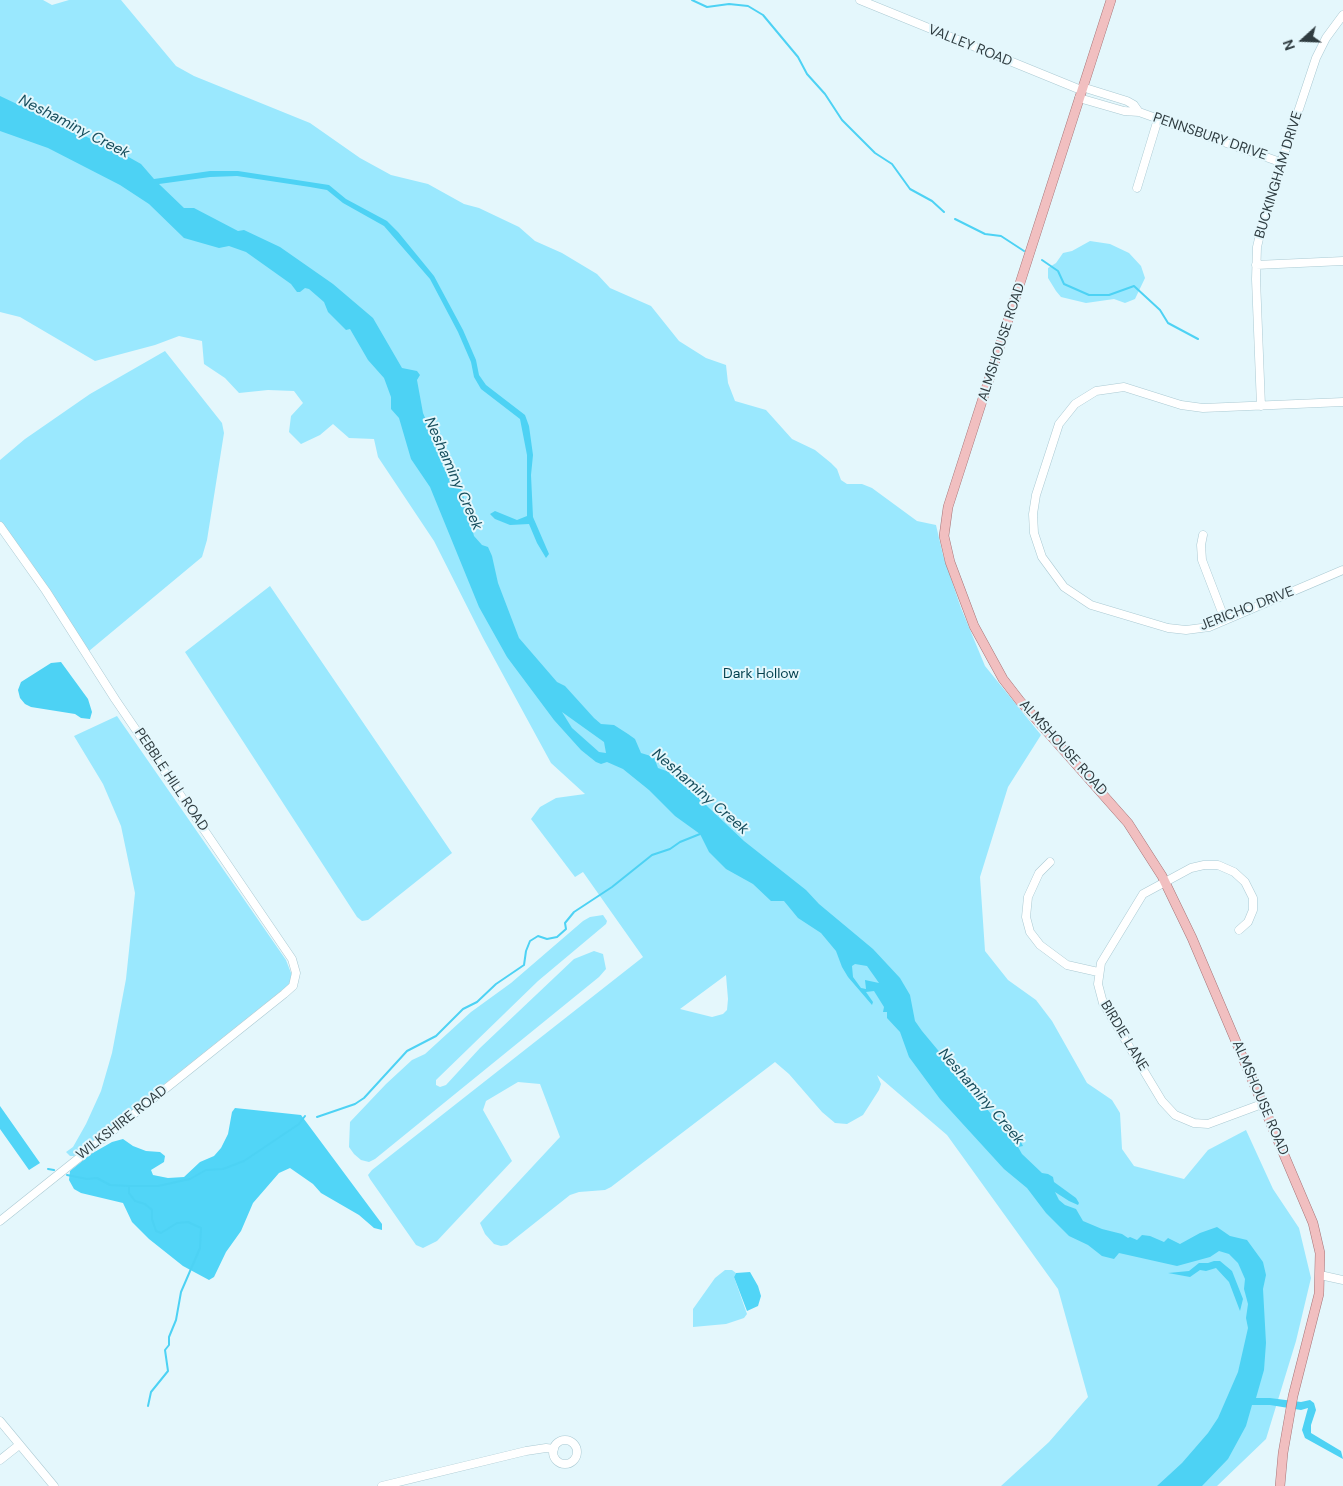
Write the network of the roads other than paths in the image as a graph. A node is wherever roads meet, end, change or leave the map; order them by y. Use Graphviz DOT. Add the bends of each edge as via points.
graph roads {
  1 [pos="860,0"];
  2 [pos="1111,0"];
  3 [pos="1343,15"];
  4 [pos="1081,92"];
  5 [pos="1158,119"];
  6 [pos="1280,162"];
  7 [pos="1137,188"];
  8 [pos="1343,261"];
  9 [pos="1256,265"];
  10 [pos="1343,402"];
  11 [pos="1261,406"];
  12 [pos="0,526"];
  13 [pos="1203,535"];
  14 [pos="1343,570"];
  15 [pos="1225,620"];
  16 [pos="1050,862"];
  17 [pos="1165,881"];
  18 [pos="1239,930"];
  19 [pos="1098,972"];
  20 [pos="245,1026"];
  21 [pos="1262,1104"];
  22 [pos="0,1221"];
  23 [pos="1320,1275"];
  24 [pos="1343,1280"];
  25 [pos="0,1421"];
  26 [pos="19,1445"];
  27 [pos="554,1449"];
  28 [pos="0,1460"];
  29 [pos="54,1486"];
  30 [pos="382,1486"];
  31 [pos="1280,1486"];
  1 -- 4 [label="street, VALLEY ROAD"];
  2 -- 4 [label="main road, ALMSHOUSE ROAD"];
  3 -- 6 [label="street, BUCKINGHAM DRIVE" via="1316,58"];
  4 -- 5 [label="street, PENNSBURY DRIVE" via="1127,101 1139,112"];
  4 -- 17 [label="main road, ALMSHOUSE ROAD" via="950,499 944,536 974,626 1003,678 1128,822"];
  5 -- 6 [label="street, PENNSBURY DRIVE"];
  5 -- 7 [label="street"];
  6 -- 9 [label="street, BUCKINGHAM DRIVE" via="1267,205"];
  8 -- 9 [label="street"];
  9 -- 11 [label="street, BUCKINGHAM DRIVE"];
  10 -- 11 [label="street, JERICHO DRIVE"];
  11 -- 15 [label="street, JERICHO DRIVE" via="1191,407 1124,387 1105,388 1088,394 1074,404 1059,424 1034,508 1034,533 1042,557 1055,578 1077,597 1107,610 1168,628 1197,629"];
  12 -- 20 [label="street, PEBBLE HILL ROAD" via="292,959 296,973 293,986"];
  13 -- 15 [label="street" via="1202,560"];
  14 -- 15 [label="street, JERICHO DRIVE"];
  16 -- 19 [label="street" via="1039,873 1028,897 1026,911 1030,932 1040,944 1067,964"];
  17 -- 18 [label="street" via="1204,865 1218,865 1234,872 1247,884 1254,904 1251,918"];
  17 -- 19 [label="street" via="1142,896 1102,960"];
  17 -- 21 [label="main road, ALMSHOUSE ROAD"];
  19 -- 21 [label="street, BIRDIE LANE" via="1103,1003 1171,1112 1188,1122 1208,1124"];
  20 -- 22 [label="street, WILKSHIRE ROAD"];
  21 -- 23 [label="main road, ALMSHOUSE ROAD" via="1314,1223 1319,1244"];
  23 -- 24 [label="street"];
  23 -- 31 [label="main road, ALMSHOUSE ROAD" via="1313,1323 1287,1429"];
  25 -- 26 [label="street"];
  26 -- 28 [label="street"];
  26 -- 29 [label="street"];
  27 -- 30 [label="street" via="526,1451"];
}
